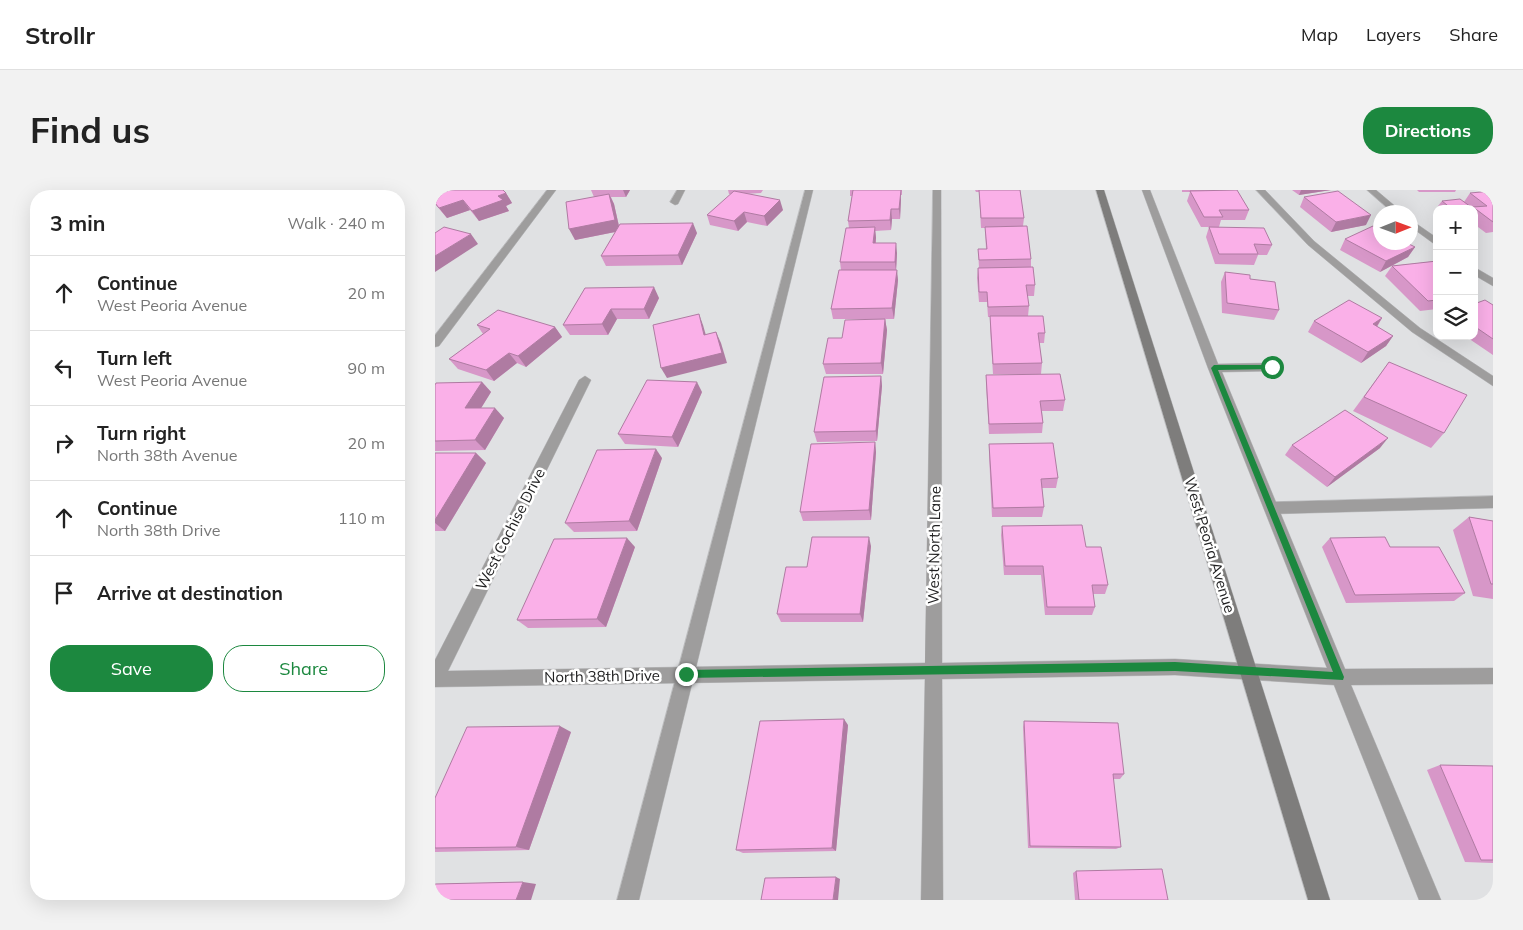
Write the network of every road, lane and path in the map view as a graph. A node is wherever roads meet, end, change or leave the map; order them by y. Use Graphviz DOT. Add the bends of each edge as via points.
graph roads {
  1 [pos="551,190"];
  2 [pos="681,190"];
  3 [pos="809,190"];
  4 [pos="937,190"];
  5 [pos="1101,190"];
  6 [pos="1146,190"];
  7 [pos="1260,190"];
  8 [pos="1371,190"];
  9 [pos="675,202"];
  10 [pos="1389,205"];
  11 [pos="1418,228"];
  12 [pos="1433,240"];
  13 [pos="1478,273"];
  14 [pos="1493,283"];
  15 [pos="435,343"];
  16 [pos="1272,367"];
  17 [pos="1214,368"];
  18 [pos="585,380"];
  19 [pos="1493,382"];
  20 [pos="1493,502"];
  21 [pos="1271,508"];
  22 [pos="933,669"];
  23 [pos="1249,671"];
  24 [pos="686,674"];
  25 [pos="1493,676"];
  26 [pos="1339,677"];
  27 [pos="435,678"];
  28 [pos="628,900"];
  29 [pos="932,900"];
  30 [pos="1319,900"];
  31 [pos="1430,900"];
  1 -- 15 [label="street"];
  2 -- 9 [label="street"];
  3 -- 24 [label="street"];
  4 -- 22 [label="street, West North Lane"];
  5 -- 23 [label="main road, West Peoria Avenue"];
  6 -- 17 [label="street"];
  7 -- 19 [label="street" via="1318,250 1416,330"];
  8 -- 10 [label="street"];
  11 -- 12 [label="street"];
  13 -- 14 [label="street"];
  16 -- 17 [label="street"];
  17 -- 21 [label="street"];
  18 -- 27 [label="street, West Cochise Drive"];
  20 -- 21 [label="street"];
  21 -- 26 [label="street"];
  22 -- 23 [label="street, North 38th Drive" via="1175,667"];
  22 -- 24 [label="street, North 38th Drive"];
  22 -- 29 [label="street, West North Lane"];
  23 -- 26 [label="street, North 38th Drive"];
  23 -- 30 [label="main road, West Peoria Avenue"];
  24 -- 27 [label="street, North 38th Drive"];
  24 -- 28 [label="street"];
  25 -- 26 [label="street, North 38th Drive"];
  26 -- 31 [label="street"];
}
